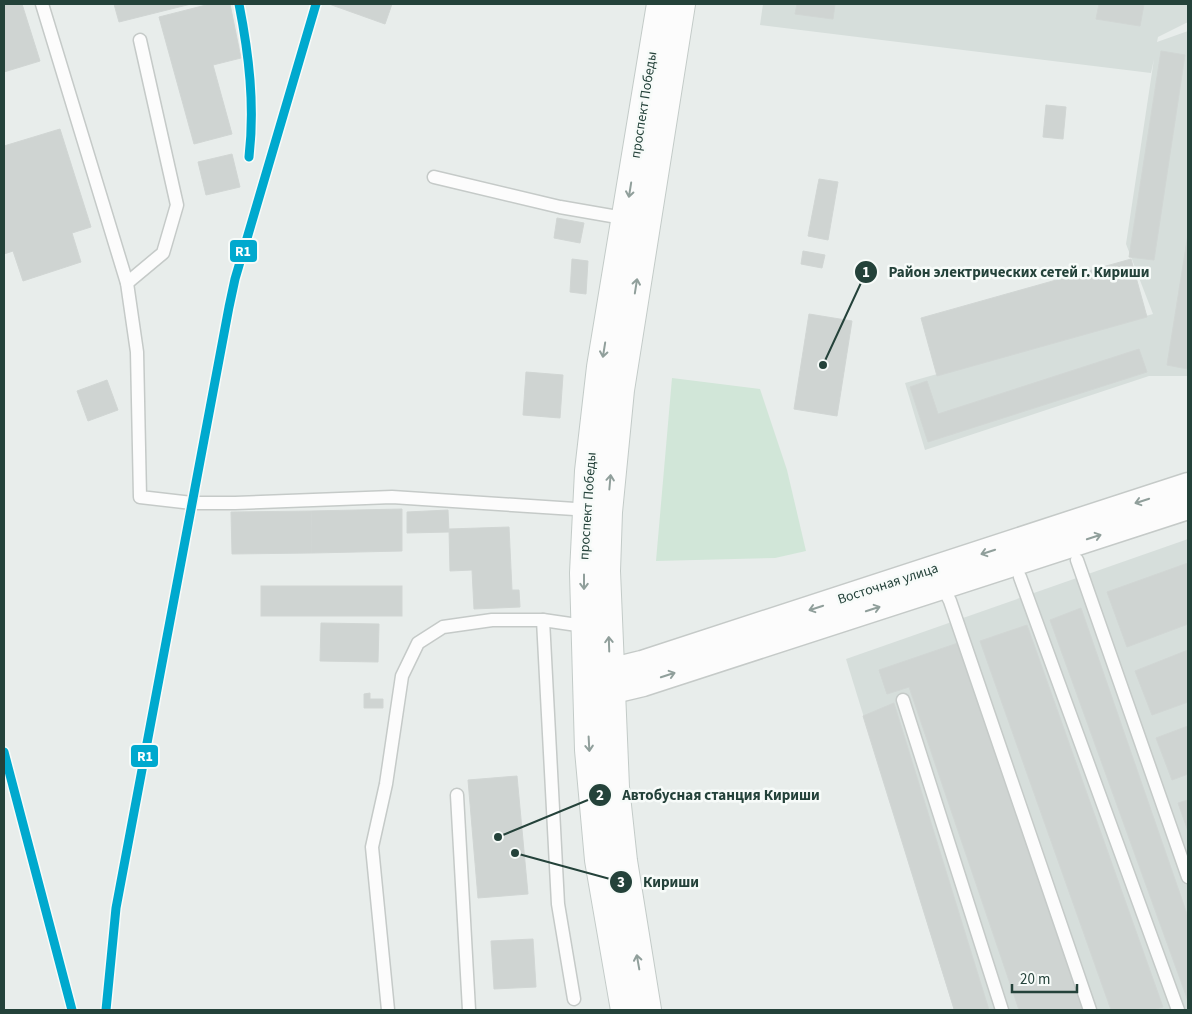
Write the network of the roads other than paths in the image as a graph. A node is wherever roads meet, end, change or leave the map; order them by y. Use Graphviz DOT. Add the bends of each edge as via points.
graph roads {
  1 [pos="42,4"];
  2 [pos="660,4"];
  3 [pos="681,4"];
  4 [pos="140,40"];
  5 [pos="434,177"];
  6 [pos="635,220"];
  7 [pos="127,283"];
  8 [pos="1188,486"];
  9 [pos="1188,506"];
  10 [pos="597,511"];
  11 [pos="1077,560"];
  12 [pos="1020,577"];
  13 [pos="943,587"];
  14 [pos="543,620"];
  15 [pos="584,626"];
  16 [pos="595,688"];
  17 [pos="903,700"];
  18 [pos="457,794"];
  19 [pos="1188,877"];
  20 [pos="574,998"];
  21 [pos="388,1010"];
  22 [pos="469,1010"];
  23 [pos="625,1010"];
  24 [pos="647,1010"];
  25 [pos="1002,1010"];
  26 [pos="1090,1010"];
  27 [pos="1178,1010"];
  1 -- 7 [label="lane"];
  2 -- 6 [label="main road, проспект Победы, one-way"];
  3 -- 6 [label="main road, проспект Победы"];
  4 -- 7 [label="lane" via="177,205 162,253"];
  5 -- 6 [label="lane" via="560,207"];
  6 -- 10 [label="main road, проспект Победы" via="595,413"];
  7 -- 10 [label="lane" via="137,352 140,497 192,503 235,503 392,496"];
  8 -- 16 [label="street, Восточная улица, one-way" via="651,661"];
  13 -- 9 [label="street, Восточная улица, one-way"];
  10 -- 15 [label="main road, проспект Победы, one-way"];
  16 -- 10 [label="main road, проспект Победы, one-way" via="606,571"];
  11 -- 19 [label="lane"];
  12 -- 27 [label="lane"];
  16 -- 13 [label="street, Восточная улица, one-way" via="643,683"];
  13 -- 26 [label="lane"];
  14 -- 15 [label="lane"];
  14 -- 20 [label="lane" via="558,904"];
  14 -- 21 [label="lane" via="492,620 443,627 418,643 402,676 386,784 372,847"];
  15 -- 16 [label="main road, проспект Победы"];
  16 -- 23 [label="main road, проспект Победы, one-way" via="599,860"];
  24 -- 16 [label="main road, проспект Победы, one-way"];
  17 -- 25 [label="lane"];
  18 -- 22 [label="lane"];
}
